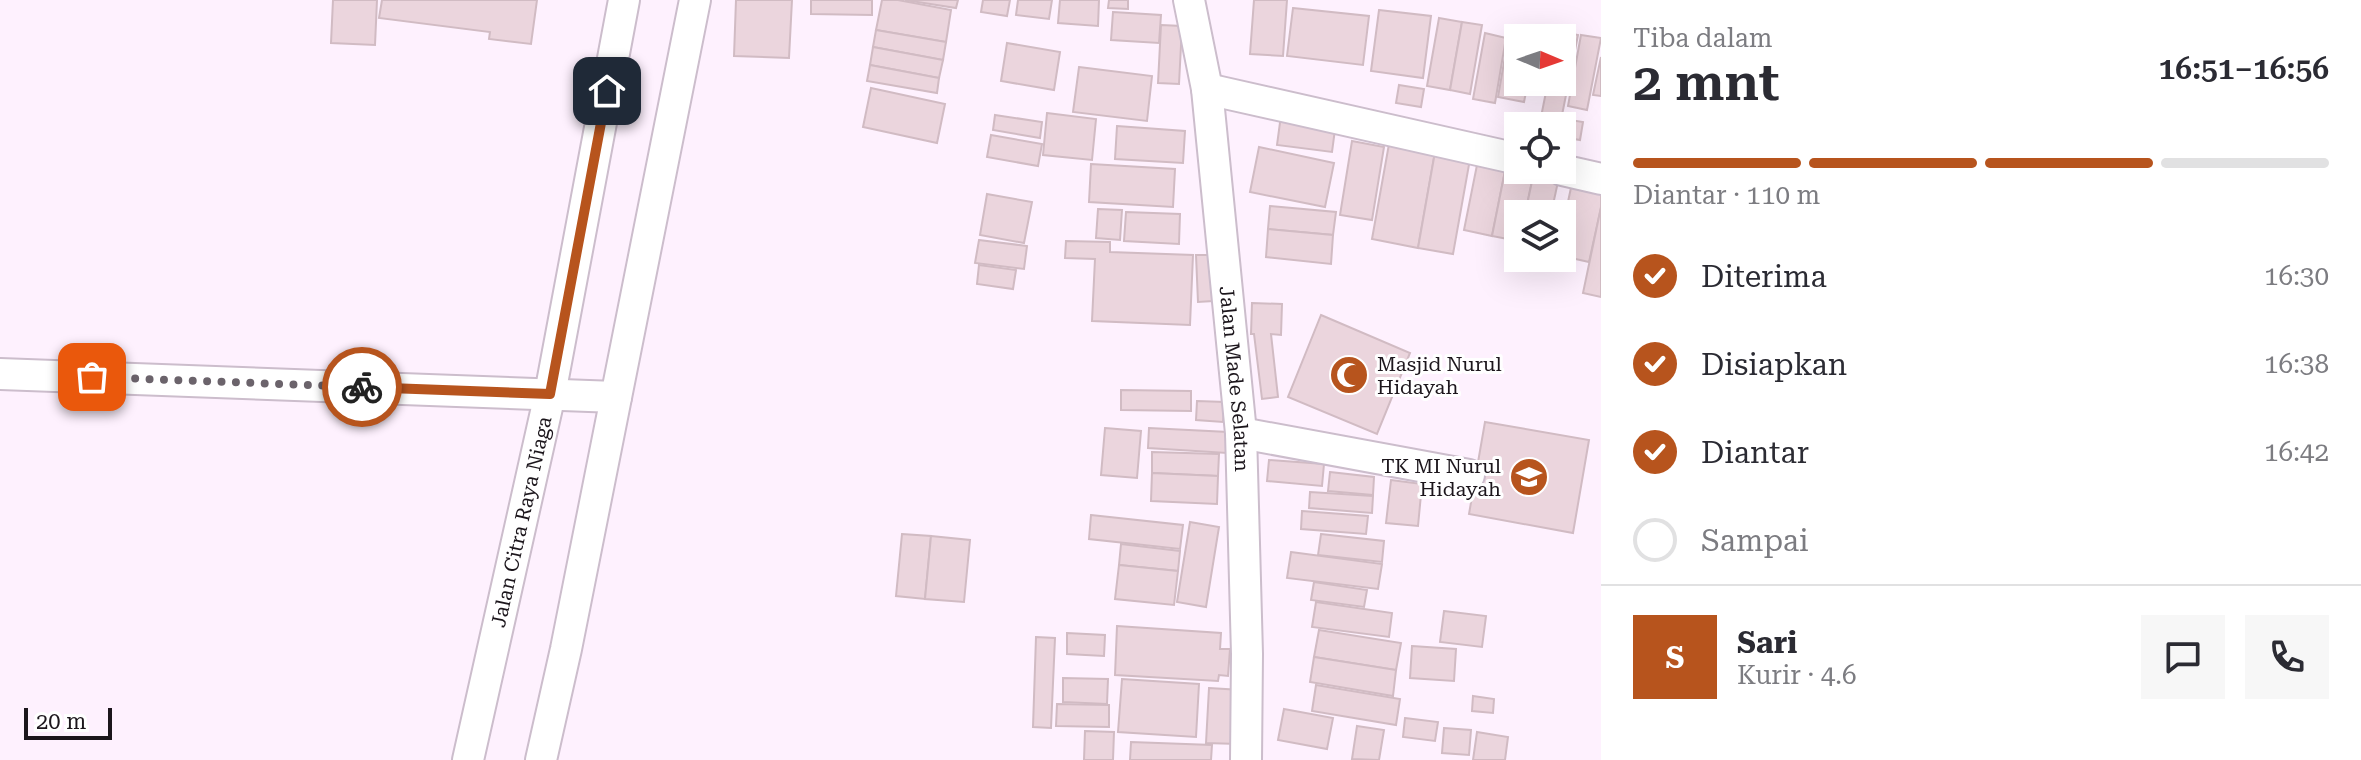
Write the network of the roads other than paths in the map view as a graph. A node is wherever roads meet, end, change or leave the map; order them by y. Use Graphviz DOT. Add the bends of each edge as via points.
graph roads {
  1 [pos="624,0"];
  2 [pos="695,0"];
  3 [pos="1189,0"];
  4 [pos="1207,89"];
  5 [pos="1504,156"];
  6 [pos="1576,173"];
  7 [pos="1601,179"];
  8 [pos="0,374"];
  9 [pos="550,394"];
  10 [pos="616,397"];
  11 [pos="1241,433"];
  12 [pos="1469,475"];
  13 [pos="468,760"];
  14 [pos="541,760"];
  15 [pos="1246,760"];
  1 -- 9 [label="street, Jalan Citra Raya Niaga"];
  2 -- 10 [label="street"];
  3 -- 4 [label="street, Jalan Made Selatan"];
  4 -- 5 [label="street"];
  4 -- 11 [label="street, Jalan Made Selatan"];
  6 -- 7 [label="street"];
  8 -- 9 [label="street"];
  9 -- 10 [label="street"];
  9 -- 13 [label="street, Jalan Citra Raya Niaga"];
  10 -- 14 [label="street"];
  11 -- 12 [label="street"];
  11 -- 15 [label="street, Jalan Made Selatan"];
}
